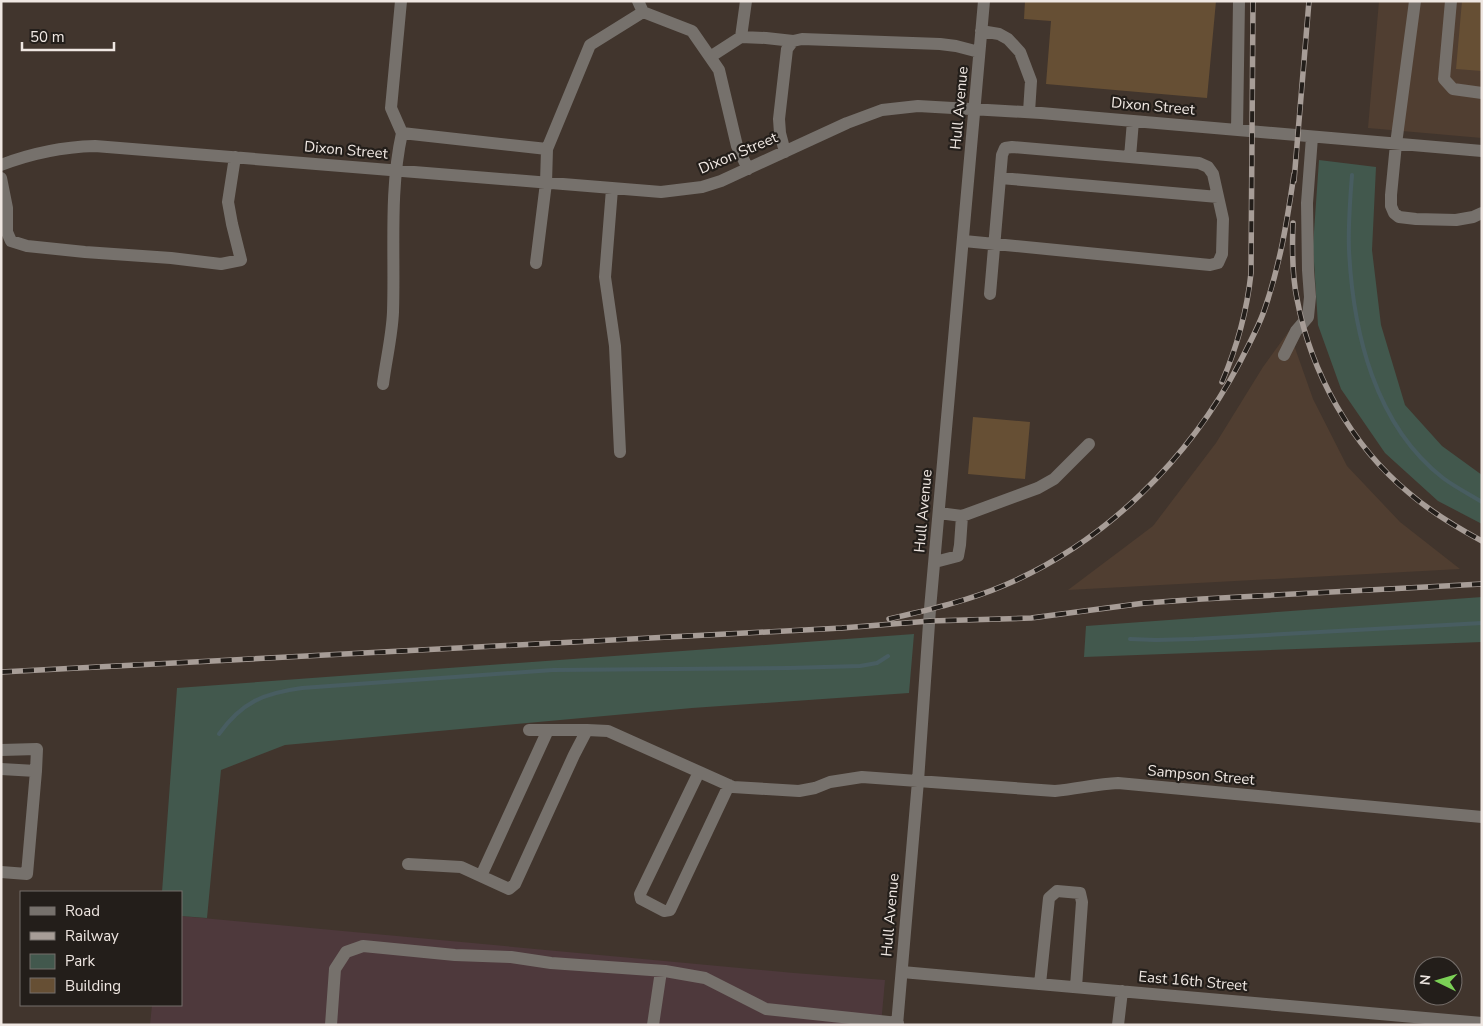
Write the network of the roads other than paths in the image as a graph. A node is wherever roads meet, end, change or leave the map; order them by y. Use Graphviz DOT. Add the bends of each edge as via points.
graph roads {
  1 [pos="401,1"];
  2 [pos="746,1"];
  3 [pos="984,1"];
  4 [pos="1239,1"];
  5 [pos="1414,1"];
  6 [pos="1451,1"];
  7 [pos="640,7"];
  8 [pos="981,31"];
  9 [pos="741,37"];
  10 [pos="793,41"];
  11 [pos="980,52"];
  12 [pos="710,57"];
  13 [pos="1482,93"];
  14 [pos="975,109"];
  15 [pos="1029,112"];
  16 [pos="1133,121"];
  17 [pos="1237,130"];
  18 [pos="402,133"];
  19 [pos="1312,136"];
  20 [pos="1396,144"];
  21 [pos="547,149"];
  22 [pos="1482,151"];
  23 [pos="785,152"];
  24 [pos="235,157"];
  25 [pos="1130,157"];
  26 [pos="1,165"];
  27 [pos="748,169"];
  28 [pos="396,170"];
  29 [pos="1,178"];
  30 [pos="1000,178"];
  31 [pos="546,183"];
  32 [pos="612,189"];
  33 [pos="1218,197"];
  34 [pos="1482,213"];
  35 [pos="964,241"];
  36 [pos="995,244"];
  37 [pos="536,263"];
  38 [pos="990,294"];
  39 [pos="1284,355"];
  40 [pos="383,384"];
  41 [pos="1089,444"];
  42 [pos="620,452"];
  43 [pos="939,513"];
  44 [pos="962,516"];
  45 [pos="935,562"];
  46 [pos="529,730"];
  47 [pos="548,730"];
  48 [pos="587,730"];
  49 [pos="1,750"];
  50 [pos="1,769"];
  51 [pos="36,771"];
  52 [pos="699,772"];
  53 [pos="918,781"];
  54 [pos="729,785"];
  55 [pos="1482,817"];
  56 [pos="408,864"];
  57 [pos="1,872"];
  58 [pos="481,876"];
  59 [pos="661,971"];
  60 [pos="902,972"];
  61 [pos="1040,984"];
  62 [pos="1076,987"];
  63 [pos="1122,991"];
  64 [pos="844,1021"];
  65 [pos="1482,1023"];
  66 [pos="898,1024"];
  67 [pos="331,1025"];
  68 [pos="653,1025"];
  69 [pos="1118,1025"];
  1 -- 18 [label="street" via="391,108"];
  2 -- 9 [label="street"];
  3 -- 8 [label="street, Hull Avenue"];
  4 -- 17 [label="street"];
  5 -- 20 [label="street"];
  6 -- 13 [label="street" via="1444,79 1453,90"];
  7 -- 12 [label="street" via="692,31"];
  7 -- 21 [label="street" via="590,45"];
  8 -- 11 [label="street, Hull Avenue"];
  8 -- 15 [label="street" via="999,34 1020,52 1031,81"];
  9 -- 10 [label="street"];
  9 -- 12 [label="street"];
  10 -- 11 [label="street" via="940,44"];
  10 -- 23 [label="street" via="787,49 779,119"];
  11 -- 14 [label="street, Hull Avenue"];
  12 -- 27 [label="street" via="719,70 737,146"];
  14 -- 15 [label="street, Dixon Street"];
  14 -- 23 [label="street, Dixon Street" via="918,106 882,110"];
  14 -- 35 [label="street, Hull Avenue"];
  15 -- 16 [label="street, Dixon Street"];
  16 -- 17 [label="street, Dixon Street"];
  16 -- 25 [label="street"];
  17 -- 19 [label="street, Dixon Street"];
  18 -- 21 [label="street"];
  18 -- 28 [label="street"];
  19 -- 20 [label="street, Dixon Street"];
  19 -- 39 [label="street" via="1307,203 1308,317 1296,331"];
  20 -- 22 [label="street, Dixon Street"];
  20 -- 34 [label="street" via="1391,195 1394,213 1456,220"];
  21 -- 31 [label="street"];
  23 -- 27 [label="street, Dixon Street"];
  24 -- 26 [label="street, Dixon Street" via="95,146 44,151"];
  24 -- 28 [label="street, Dixon Street"];
  24 -- 29 [label="street" via="228,202 241,260 220,264 27,246 11,241 7,232"];
  25 -- 30 [label="street" via="1005,148"];
  25 -- 33 [label="street" via="1208,166"];
  27 -- 32 [label="street, Dixon Street" via="702,187 661,192"];
  28 -- 31 [label="street, Dixon Street"];
  28 -- 40 [label="street" via="393,314"];
  30 -- 33 [label="street"];
  30 -- 36 [label="street"];
  31 -- 32 [label="street, Dixon Street"];
  31 -- 37 [label="street"];
  32 -- 42 [label="street" via="605,278 615,346"];
  33 -- 36 [label="street" via="1223,219 1222,254 1218,263 1210,265"];
  35 -- 36 [label="street"];
  35 -- 43 [label="street, Hull Avenue"];
  36 -- 38 [label="street"];
  41 -- 44 [label="street" via="1054,479"];
  43 -- 44 [label="street"];
  43 -- 45 [label="street, Hull Avenue"];
  44 -- 45 [label="street" via="958,556"];
  45 -- 53 [label="street, Hull Avenue"];
  46 -- 47 [label="street, Sampson Street"];
  47 -- 48 [label="street, Sampson Street"];
  47 -- 58 [label="street"];
  48 -- 52 [label="street, Sampson Street" via="608,731"];
  48 -- 58 [label="street" via="515,884 509,888"];
  49 -- 51 [label="street" via="37,749"];
  50 -- 51 [label="street"];
  51 -- 57 [label="street" via="27,874"];
  52 -- 54 [label="street, Sampson Street"];
  52 -- 54 [label="street" via="640,894 641,900 664,911 670,910"];
  53 -- 54 [label="street, Sampson Street" via="862,777 830,782 799,792"];
  53 -- 55 [label="street, Sampson Street" via="1055,791 1118,783"];
  53 -- 60 [label="street, Hull Avenue"];
  56 -- 58 [label="street" via="462,867"];
  59 -- 64 [label="street" via="705,978 766,1008"];
  59 -- 67 [label="street" via="363,946 346,952 335,969"];
  59 -- 68 [label="street"];
  60 -- 61 [label="street, East 16th Street"];
  60 -- 66 [label="street, Hull Avenue"];
  61 -- 62 [label="street, East 16th Street"];
  61 -- 62 [label="street" via="1049,898 1057,891 1080,894 1082,902"];
  62 -- 63 [label="street, East 16th Street"];
  63 -- 65 [label="street, East 16th Street"];
  63 -- 69 [label="street"];
  64 -- 66 [label="street"];
}
